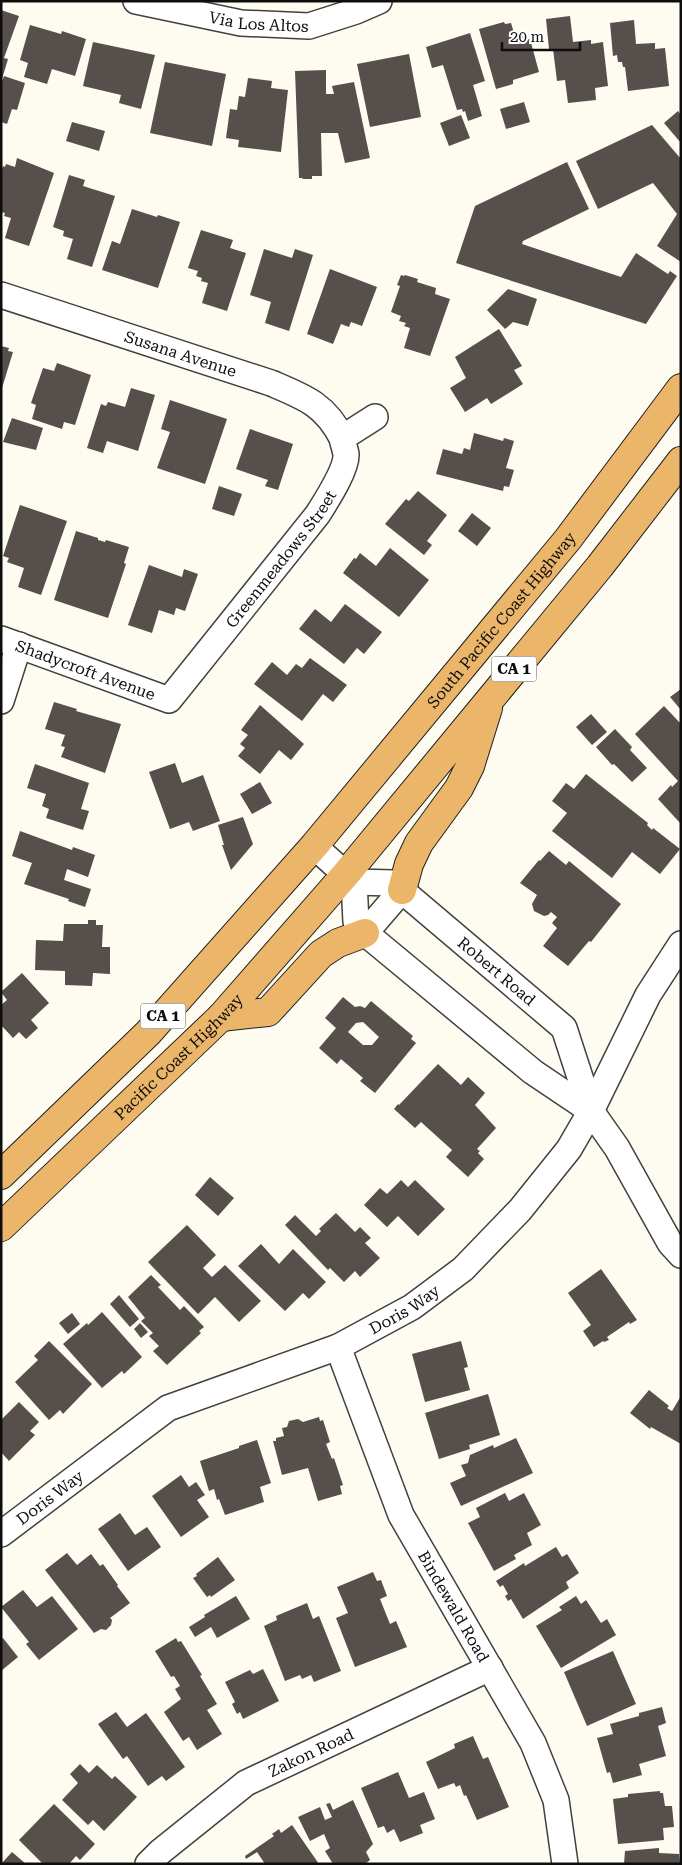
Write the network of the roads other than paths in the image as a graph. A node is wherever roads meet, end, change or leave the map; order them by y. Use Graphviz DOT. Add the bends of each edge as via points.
graph roads {
  1 [pos="136,1"];
  2 [pos="379,1"];
  3 [pos="1,295"];
  4 [pos="681,388"];
  5 [pos="375,417"];
  6 [pos="342,438"];
  7 [pos="681,461"];
  8 [pos="10,642"];
  9 [pos="493,694"];
  10 [pos="169,700"];
  11 [pos="1,701"];
  12 [pos="314,846"];
  13 [pos="350,878"];
  14 [pos="402,890"];
  15 [pos="365,933"];
  16 [pos="681,944"];
  17 [pos="221,1017"];
  18 [pos="591,1111"];
  19 [pos="1,1174"];
  20 [pos="1,1227"];
  21 [pos="681,1255"];
  22 [pos="338,1348"];
  23 [pos="1,1534"];
  24 [pos="490,1668"];
  25 [pos="148,1864"];
  26 [pos="565,1864"];
  1 -- 2 [label="street, Via Los Altos" via="241,23 309,26 356,12"];
  3 -- 6 [label="street, Susana Avenue" via="302,396 322,409"];
  4 -- 12 [label="highway, South Pacific Coast Highway / CA 1" via="568,539"];
  5 -- 6 [label="street"];
  6 -- 10 [label="street, Greenmeadows Street" via="346,456 318,514"];
  7 -- 9 [label="highway, CA 1" via="600,566"];
  8 -- 10 [label="street, Shadycroft Avenue"];
  8 -- 11 [label="street"];
  9 -- 13 [label="highway, CA 1"];
  9 -- 14 [label="highway" via="470,766 459,788 419,843"];
  12 -- 13 [label="street"];
  12 -- 19 [label="highway, CA 1" via="148,1033"];
  13 -- 14 [label="street, Robert Road" via="393,883"];
  13 -- 15 [label="street, Robert Road" via="356,922"];
  13 -- 17 [label="highway, Pacific Coast Highway / CA 1"];
  14 -- 15 [label="street"];
  14 -- 18 [label="street, Robert Road" via="564,1028"];
  15 -- 17 [label="highway" via="338,943 321,954 268,1012"];
  15 -- 18 [label="street, Robert Road" via="533,1072"];
  16 -- 18 [label="street, Doris Way" via="648,995"];
  17 -- 20 [label="highway, Pacific Coast Highway / CA 1"];
  18 -- 21 [label="street, Robert Road" via="617,1148 670,1243"];
  18 -- 22 [label="street, Doris Way" via="570,1149 520,1210 463,1269 412,1307"];
  22 -- 23 [label="street, Doris Way" via="168,1408"];
  22 -- 24 [label="street, Bindewald Road" via="401,1515"];
  24 -- 25 [label="street, Zakon Road" via="246,1783"];
  24 -- 26 [label="street, Bindewald Road" via="533,1743 556,1800"];
}
